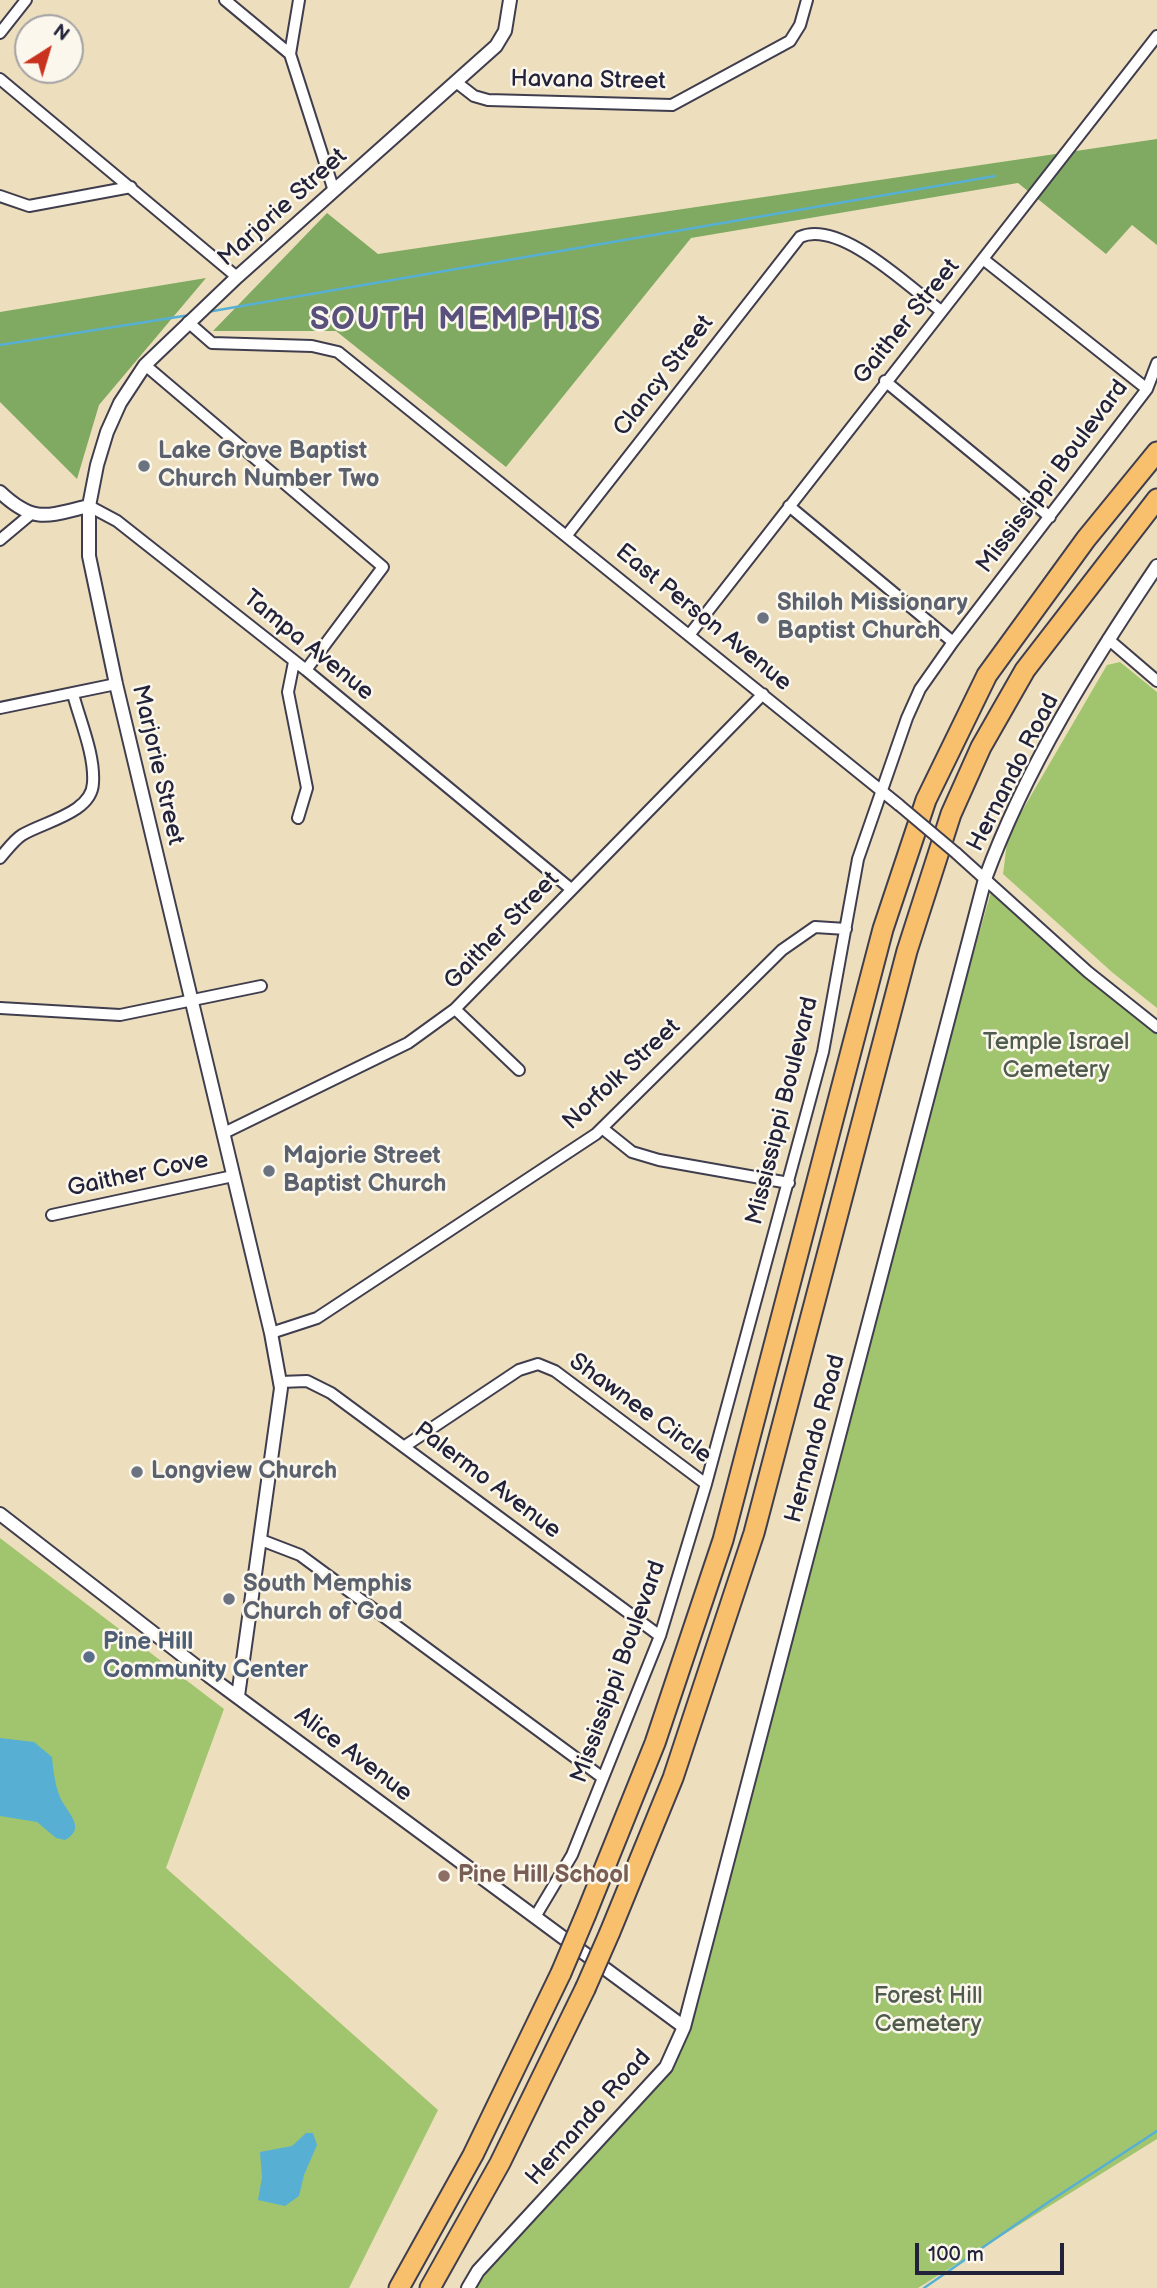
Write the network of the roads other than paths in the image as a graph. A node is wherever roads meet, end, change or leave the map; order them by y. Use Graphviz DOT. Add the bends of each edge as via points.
graph roads {
  1 [pos="26,0"];
  2 [pos="225,0"];
  3 [pos="299,0"];
  4 [pos="807,0"];
  5 [pos="512,1"];
  6 [pos="0,33"];
  7 [pos="1157,36"];
  8 [pos="290,54"];
  9 [pos="0,79"];
  10 [pos="456,82"];
  11 [pos="131,187"];
  12 [pos="334,191"];
  13 [pos="0,196"];
  14 [pos="984,259"];
  15 [pos="237,277"];
  16 [pos="941,312"];
  17 [pos="188,322"];
  18 [pos="1157,363"];
  19 [pos="145,365"];
  20 [pos="886,381"];
  21 [pos="1147,389"];
  22 [pos="1157,452"];
  23 [pos="0,492"];
  24 [pos="1157,499"];
  25 [pos="89,506"];
  26 [pos="789,506"];
  27 [pos="31,514"];
  28 [pos="1050,517"];
  29 [pos="567,535"];
  30 [pos="0,540"];
  31 [pos="1157,566"];
  32 [pos="690,634"];
  33 [pos="1108,639"];
  34 [pos="953,642"];
  35 [pos="294,662"];
  36 [pos="306,670"];
  37 [pos="1157,681"];
  38 [pos="116,684"];
  39 [pos="73,694"];
  40 [pos="763,694"];
  41 [pos="0,708"];
  42 [pos="880,789"];
  43 [pos="298,818"];
  44 [pos="0,858"];
  45 [pos="985,879"];
  46 [pos="571,889"];
  47 [pos="846,929"];
  48 [pos="261,986"];
  49 [pos="191,1000"];
  50 [pos="0,1008"];
  51 [pos="455,1009"];
  52 [pos="1157,1027"];
  53 [pos="519,1070"];
  54 [pos="602,1129"];
  55 [pos="224,1133"];
  56 [pos="233,1176"];
  57 [pos="789,1183"];
  58 [pos="52,1215"];
  59 [pos="271,1333"];
  60 [pos="279,1382"];
  61 [pos="405,1446"];
  62 [pos="706,1484"];
  63 [pos="0,1514"];
  64 [pos="261,1540"];
  65 [pos="660,1636"];
  66 [pos="238,1696"];
  67 [pos="603,1778"];
  68 [pos="535,1917"];
  69 [pos="684,2027"];
  70 [pos="399,2288"];
  71 [pos="430,2288"];
  72 [pos="468,2288"];
  1 -- 6 [label="street"];
  2 -- 8 [label="street"];
  3 -- 8 [label="street"];
  4 -- 10 [label="street, Havana Street" via="790,41 672,105 488,100"];
  5 -- 10 [label="street, Marjorie Street" via="501,39"];
  7 -- 14 [label="street, Gaither Street"];
  8 -- 12 [label="street"];
  9 -- 11 [label="street"];
  10 -- 12 [label="street, Marjorie Street"];
  11 -- 13 [label="street" via="29,206"];
  11 -- 15 [label="street"];
  12 -- 15 [label="street, Marjorie Street"];
  14 -- 16 [label="street, Gaither Street"];
  14 -- 21 [label="street"];
  15 -- 17 [label="street, Marjorie Street"];
  16 -- 20 [label="street, Gaither Street"];
  16 -- 29 [label="street, Clancy Street" via="842,239 808,233 793,242"];
  17 -- 19 [label="street, Marjorie Street"];
  17 -- 29 [label="street, East Person Avenue" via="212,343 312,346 338,352"];
  18 -- 21 [label="street, Mississippi Boulevard"];
  19 -- 25 [label="street, Marjorie Street" via="107,432"];
  19 -- 36 [label="street" via="383,567"];
  20 -- 26 [label="street, Gaither Street"];
  20 -- 28 [label="street"];
  21 -- 28 [label="street, Mississippi Boulevard"];
  22 -- 70 [label="highway, bridge" via="1078,550 988,675 922,810 883,929 723,1540 655,1743 561,1973 473,2155"];
  23 -- 27 [label="street" via="20,511"];
  24 -- 71 [label="highway, bridge" via="1024,670 981,747 951,814 907,951 751,1544 673,1778 585,1989 500,2163"];
  25 -- 27 [label="street" via="40,518"];
  25 -- 35 [label="street, Tampa Avenue" via="117,521"];
  25 -- 38 [label="street, Marjorie Street" via="89,556"];
  26 -- 32 [label="street, Gaither Street"];
  26 -- 34 [label="street"];
  27 -- 30 [label="street"];
  28 -- 34 [label="street, Mississippi Boulevard"];
  29 -- 32 [label="street, East Person Avenue"];
  31 -- 33 [label="street, Hernando Road"];
  32 -- 40 [label="street, East Person Avenue"];
  33 -- 37 [label="street"];
  33 -- 45 [label="street, Hernando Road" via="1026,785"];
  34 -- 42 [label="street, Mississippi Boulevard" via="920,689"];
  35 -- 36 [label="street, Tampa Avenue"];
  35 -- 43 [label="street" via="288,692 307,788"];
  36 -- 46 [label="street, Tampa Avenue"];
  38 -- 39 [label="street"];
  38 -- 49 [label="street, Marjorie Street"];
  39 -- 41 [label="street"];
  39 -- 44 [label="street" via="92,767 90,796 81,806 20,836"];
  40 -- 42 [label="street, East Person Avenue"];
  40 -- 46 [label="street, Gaither Street"];
  42 -- 45 [label="street, East Person Avenue, bridge"];
  42 -- 47 [label="street, Mississippi Boulevard" via="858,859"];
  45 -- 52 [label="street, East Person Avenue"];
  45 -- 69 [label="street, Hernando Road"];
  46 -- 51 [label="street, Gaither Street"];
  47 -- 54 [label="street, Norfolk Street" via="815,927 782,950"];
  47 -- 57 [label="street, Mississippi Boulevard" via="823,1052"];
  48 -- 49 [label="street"];
  49 -- 50 [label="street" via="120,1015"];
  49 -- 55 [label="street, Marjorie Street"];
  51 -- 53 [label="street"];
  51 -- 55 [label="street, Gaither Street" via="408,1043"];
  54 -- 57 [label="street" via="632,1152 659,1160"];
  54 -- 59 [label="street, Norfolk Street" via="317,1318"];
  55 -- 56 [label="street, Marjorie Street"];
  56 -- 58 [label="street, Gaither Cove"];
  56 -- 59 [label="street, Marjorie Street"];
  57 -- 62 [label="street, Mississippi Boulevard"];
  59 -- 60 [label="street, Marjorie Street"];
  60 -- 61 [label="street, Palermo Avenue" via="307,1381 319,1386"];
  60 -- 64 [label="street, Marjorie Street"];
  61 -- 62 [label="street, Shawnee Circle" via="519,1370 538,1364 555,1371"];
  61 -- 65 [label="street, Palermo Avenue"];
  62 -- 65 [label="street, Mississippi Boulevard"];
  63 -- 66 [label="street, Alice Avenue"];
  64 -- 66 [label="street, Marjorie Street"];
  64 -- 67 [label="street" via="300,1555"];
  65 -- 67 [label="street, Mississippi Boulevard"];
  66 -- 68 [label="street, Alice Avenue"];
  67 -- 68 [label="street, Mississippi Boulevard" via="572,1855"];
  68 -- 69 [label="street, Alice Avenue"];
  69 -- 72 [label="street, Hernando Road" via="666,2067 478,2271"];
}
